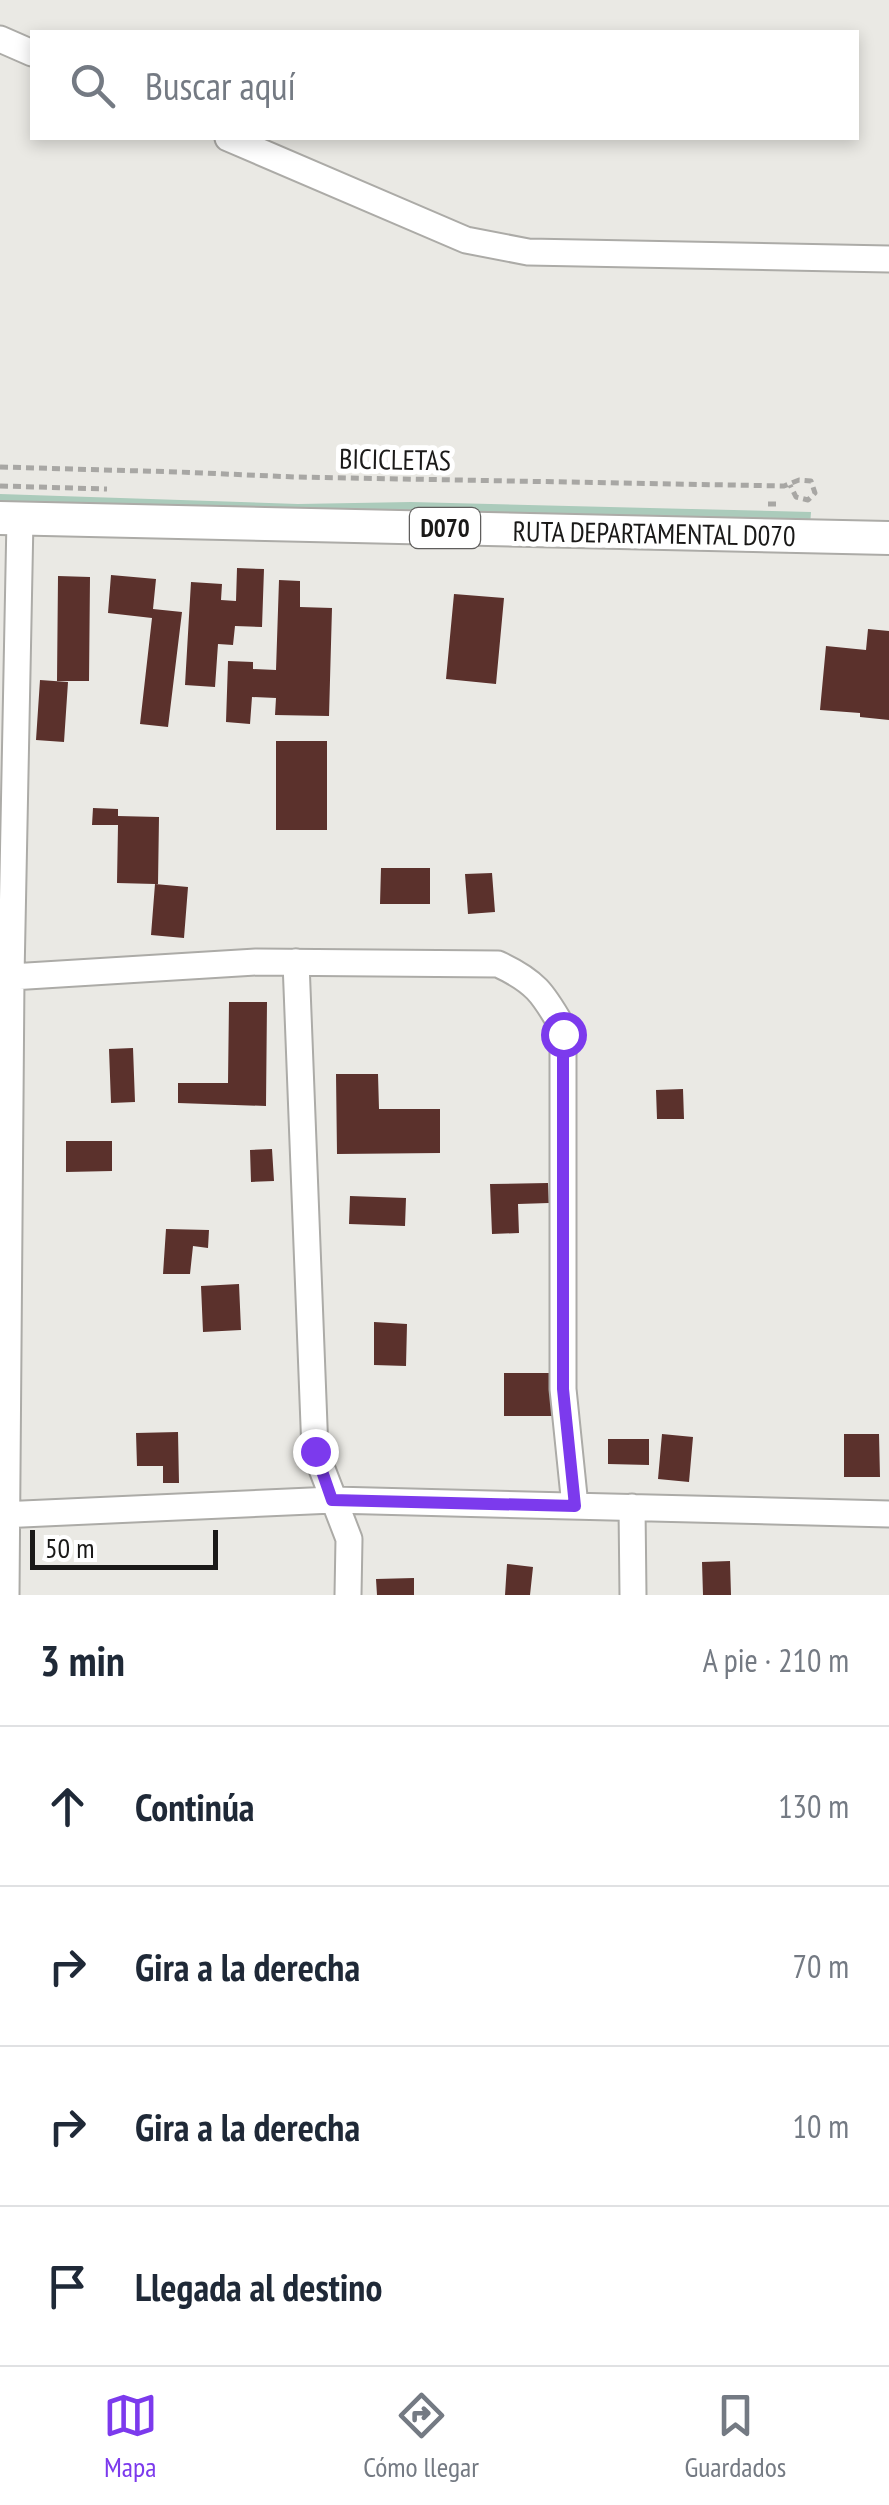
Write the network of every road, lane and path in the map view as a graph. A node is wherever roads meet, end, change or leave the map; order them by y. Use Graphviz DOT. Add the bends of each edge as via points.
graph roads {
  1 [pos="0,38"];
  2 [pos="30,52"];
  3 [pos="233,140"];
  4 [pos="889,258"];
  5 [pos="0,467"];
  6 [pos="790,485"];
  7 [pos="10,518"];
  8 [pos="889,538"];
  9 [pos="7,822"];
  10 [pos="296,962"];
  11 [pos="10,977"];
  12 [pos="332,1500"];
  13 [pos="575,1506"];
  14 [pos="632,1508"];
  15 [pos="889,1514"];
  16 [pos="3,1515"];
  17 [pos="6,1595"];
  18 [pos="348,1595"];
  19 [pos="633,1595"];
  1 -- 2 [label="street"];
  3 -- 4 [label="street" via="466,240 512,249"];
  5 -- 6 [label="path, BICICLETAS"];
  6 -- 6 [label="path, BICICLETAS" via="811,481 816,493 808,500"];
  7 -- 8 [label="main road, RUTA DEPARTAMENTAL D070 / D070"];
  7 -- 9 [label="street"];
  9 -- 11 [label="street"];
  10 -- 11 [label="street"];
  10 -- 12 [label="street" via="315,1451"];
  10 -- 13 [label="street" via="498,964 525,977 562,1028 563,1389"];
  11 -- 16 [label="street"];
  12 -- 13 [label="street"];
  12 -- 16 [label="street"];
  12 -- 18 [label="street" via="349,1539"];
  13 -- 14 [label="street"];
  14 -- 15 [label="street"];
  14 -- 19 [label="street"];
  16 -- 17 [label="street"];
}
